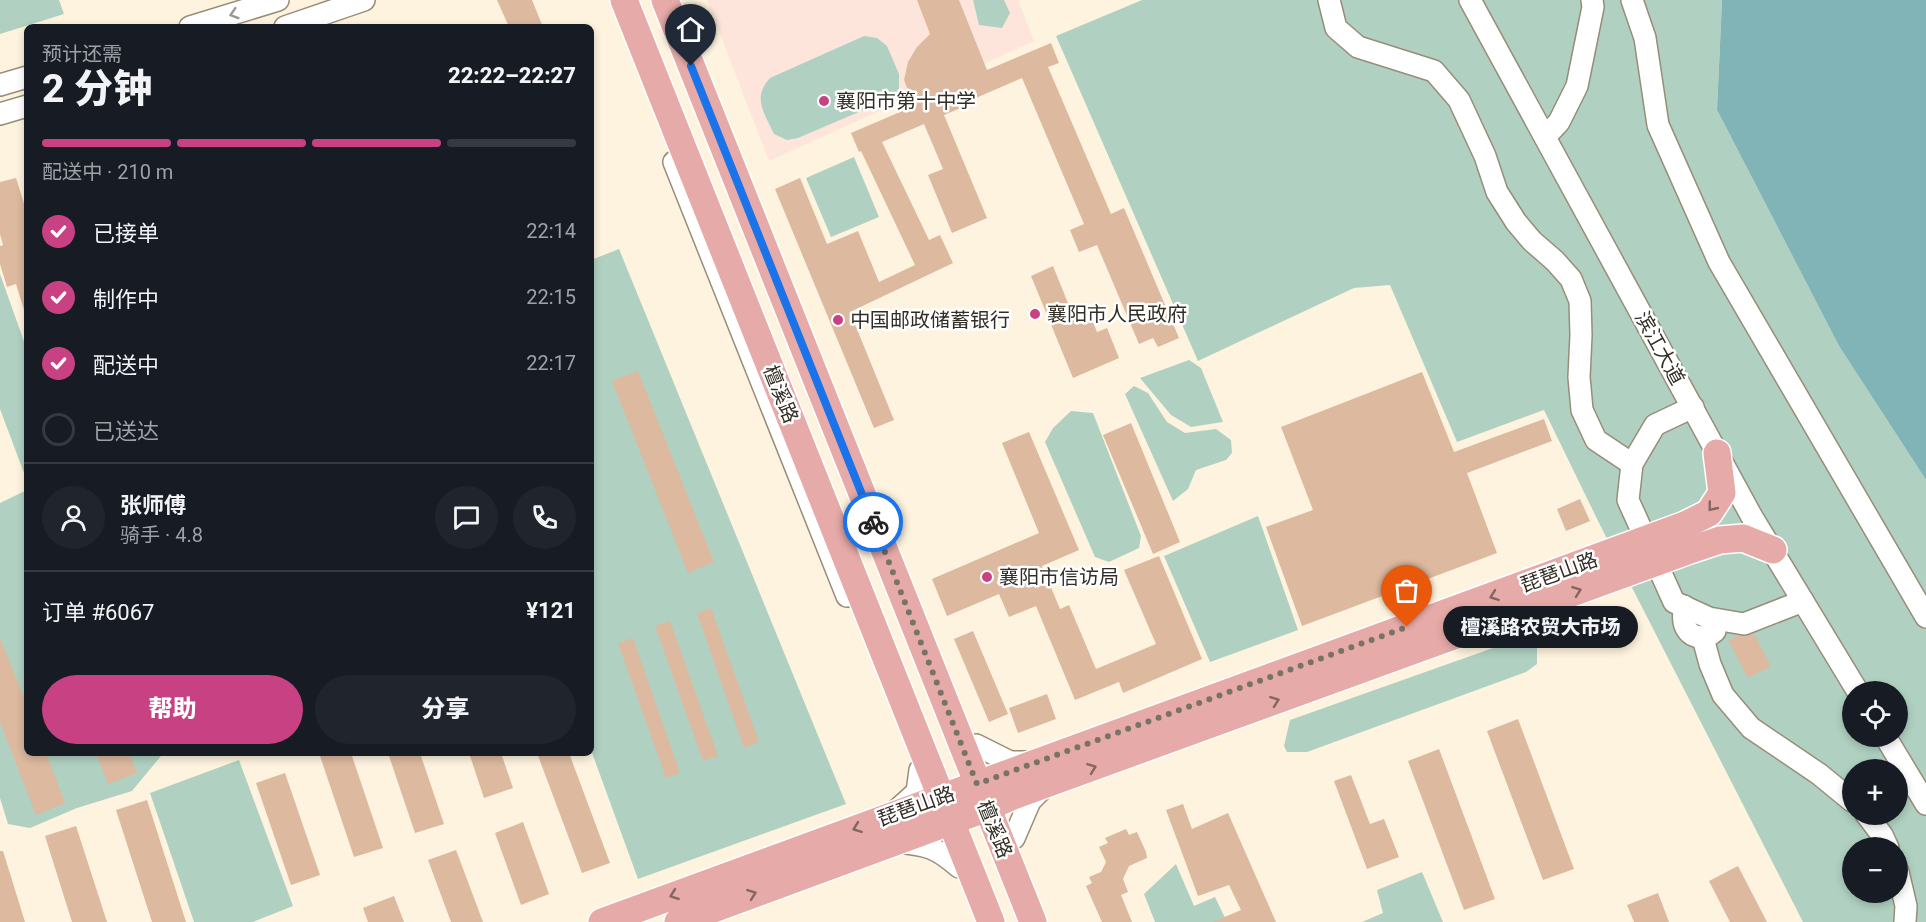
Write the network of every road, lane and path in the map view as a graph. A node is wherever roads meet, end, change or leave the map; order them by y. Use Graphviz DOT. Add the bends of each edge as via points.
graph roads {
  1 [pos="278,0"];
  2 [pos="364,0"];
  3 [pos="610,0"];
  4 [pos="624,0"];
  5 [pos="664,0"];
  6 [pos="677,0"];
  7 [pos="1329,0"];
  8 [pos="1470,0"];
  9 [pos="1592,0"];
  10 [pos="1632,0"];
  11 [pos="200,24"];
  12 [pos="294,24"];
  13 [pos="24,78"];
  14 [pos="0,85"];
  15 [pos="24,107"];
  16 [pos="0,114"];
  17 [pos="1545,136"];
  18 [pos="1693,407"];
  19 [pos="1718,453"];
  20 [pos="1632,464"];
  21 [pos="1773,550"];
  22 [pos="1652,551"];
  23 [pos="1803,601"];
  24 [pos="1684,606"];
  25 [pos="1926,617"];
  26 [pos="1720,620"];
  27 [pos="1703,638"];
  28 [pos="1851,681"];
  29 [pos="976,745"];
  30 [pos="1892,747"];
  31 [pos="920,770"];
  32 [pos="1042,773"];
  33 [pos="989,793"];
  34 [pos="1842,793"];
  35 [pos="1926,804"];
  36 [pos="942,810"];
  37 [pos="891,829"];
  38 [pos="1014,838"];
  39 [pos="959,867"];
  40 [pos="1905,903"];
  41 [pos="602,922"];
  42 [pos="678,922"];
  43 [pos="980,922"];
  44 [pos="991,922"];
  45 [pos="1032,922"];
  46 [pos="1047,922"];
  47 [pos="1905,922"];
  1 -- 11 [label="street, one-way"];
  2 -- 12 [label="street"];
  3 -- 31 [label="street" via="822,536"];
  4 -- 36 [label="main road, 檀溪路"];
  5 -- 33 [label="main road, 檀溪路"];
  6 -- 29 [label="street"];
  7 -- 20 [label="street" via="1336,28 1358,48 1434,71 1459,100 1497,192 1532,241 1571,279 1580,301 1582,410 1596,440"];
  8 -- 17 [label="street, 滨江大道"];
  9 -- 17 [label="street" via="1577,86 1559,122"];
  10 -- 25 [label="street" via="1645,38 1658,125 1719,262"];
  13 -- 14 [label="street"];
  15 -- 16 [label="street"];
  17 -- 18 [label="street, 滨江大道"];
  18 -- 19 [label="street, 滨江大道"];
  18 -- 20 [label="street" via="1654,425"];
  19 -- 21 [label="street, 滨江大道"];
  19 -- 22 [label="main road, 琵琶山路, one-way" via="1722,493 1709,513 1685,525"];
  20 -- 22 [label="street" via="1628,500"];
  21 -- 22 [label="main road, 琵琶山路" via="1743,538"];
  21 -- 23 [label="street, 滨江大道"];
  22 -- 24 [label="street" via="1674,602"];
  22 -- 32 [label="main road, 琵琶山路"];
  23 -- 26 [label="street" via="1744,624"];
  23 -- 28 [label="street, 滨江大道"];
  24 -- 26 [label="street"];
  24 -- 27 [label="street" via="1686,629 1692,636"];
  26 -- 27 [label="street" via="1713,634"];
  27 -- 34 [label="street" via="1723,695 1751,728"];
  29 -- 32 [label="street"];
  29 -- 33 [label="street"];
  30 -- 35 [label="street"];
  31 -- 36 [label="street"];
  31 -- 37 [label="street" via="917,792"];
  32 -- 33 [label="main road, 琵琶山路"];
  32 -- 38 [label="street"];
  33 -- 36 [label="main road, 琵琶山路"];
  33 -- 38 [label="street"];
  33 -- 45 [label="main road, 檀溪路"];
  36 -- 37 [label="main road, 琵琶山路"];
  36 -- 39 [label="street"];
  36 -- 44 [label="main road, 檀溪路"];
  37 -- 39 [label="street" via="942,852"];
  37 -- 41 [label="main road, 琵琶山路, one-way"];
  42 -- 37 [label="main road, 琵琶山路, one-way"];
  38 -- 46 [label="street"];
  39 -- 43 [label="street"];
  40 -- 47 [label="street"];
}
